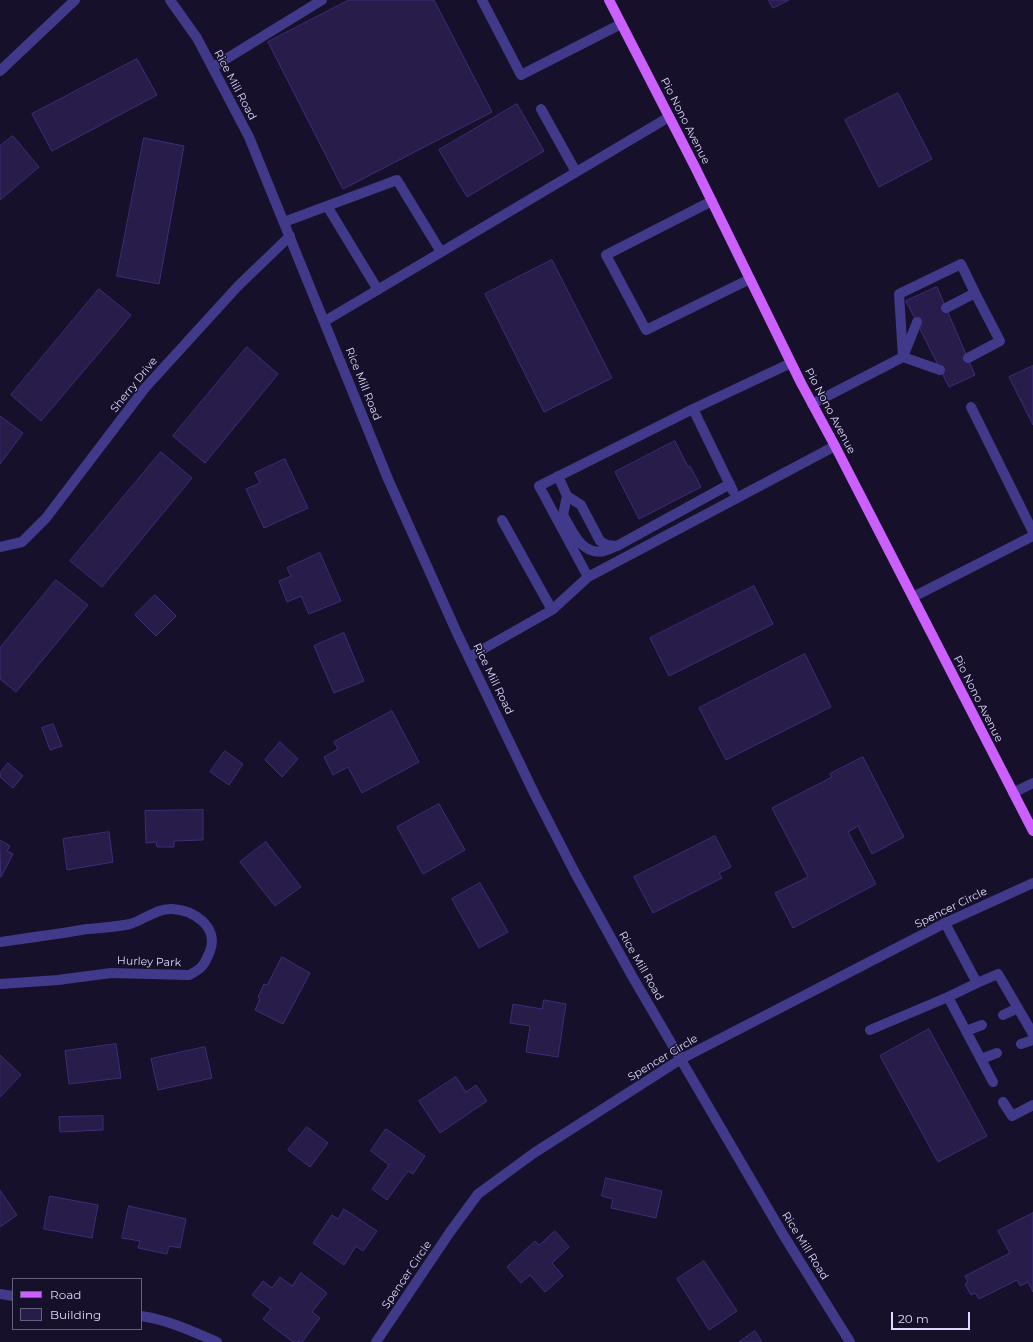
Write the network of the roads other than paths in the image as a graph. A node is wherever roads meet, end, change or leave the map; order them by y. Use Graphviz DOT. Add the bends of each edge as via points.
graph roads {
  1 [pos="75,0"];
  2 [pos="170,0"];
  3 [pos="322,0"];
  4 [pos="482,0"];
  5 [pos="609,0"];
  6 [pos="621,24"];
  7 [pos="213,67"];
  8 [pos="0,71"];
  9 [pos="541,109"];
  10 [pos="669,118"];
  11 [pos="576,172"];
  12 [pos="712,201"];
  13 [pos="328,206"];
  14 [pos="284,222"];
  15 [pos="290,236"];
  16 [pos="441,252"];
  17 [pos="750,279"];
  18 [pos="378,290"];
  19 [pos="976,293"];
  20 [pos="946,308"];
  21 [pos="325,321"];
  22 [pos="917,322"];
  23 [pos="903,357"];
  24 [pos="968,358"];
  25 [pos="791,363"];
  26 [pos="940,370"];
  27 [pos="812,404"];
  28 [pos="971,406"];
  29 [pos="694,410"];
  30 [pos="835,446"];
  31 [pos="558,476"];
  32 [pos="730,484"];
  33 [pos="567,496"];
  34 [pos="736,499"];
  35 [pos="502,520"];
  36 [pos="1033,532"];
  37 [pos="1033,536"];
  38 [pos="617,546"];
  39 [pos="0,547"];
  40 [pos="588,577"];
  41 [pos="913,597"];
  42 [pos="552,610"];
  43 [pos="468,657"];
  44 [pos="1033,783"];
  45 [pos="1013,793"];
  46 [pos="1033,831"];
  47 [pos="1033,883"];
  48 [pos="945,923"];
  49 [pos="0,942"];
  50 [pos="977,983"];
  51 [pos="0,984"];
  52 [pos="948,997"];
  53 [pos="1018,1008"];
  54 [pos="1003,1015"];
  55 [pos="982,1025"];
  56 [pos="870,1030"];
  57 [pos="966,1031"];
  58 [pos="1033,1034"];
  59 [pos="1033,1040"];
  60 [pos="1021,1044"];
  61 [pos="997,1053"];
  62 [pos="682,1059"];
  63 [pos="981,1059"];
  64 [pos="993,1082"];
  65 [pos="1004,1102"];
  66 [pos="1033,1105"];
  67 [pos="0,1294"];
  68 [pos="12,1296"];
  69 [pos="142,1316"];
  70 [pos="217,1342"];
  71 [pos="376,1342"];
  72 [pos="850,1342"];
  1 -- 8 [label="street"];
  2 -- 7 [label="street, Rice Mill Road" via="197,38"];
  3 -- 7 [label="street"];
  4 -- 6 [label="street" via="521,75"];
  5 -- 6 [label="main road, Pio Nono Avenue"];
  6 -- 10 [label="main road, Pio Nono Avenue"];
  7 -- 14 [label="street, Rice Mill Road" via="249,137"];
  9 -- 11 [label="street"];
  10 -- 11 [label="street"];
  10 -- 12 [label="main road, Pio Nono Avenue"];
  11 -- 16 [label="street"];
  12 -- 17 [label="main road, Pio Nono Avenue"];
  12 -- 17 [label="street" via="606,255 646,330"];
  13 -- 14 [label="street"];
  13 -- 16 [label="street" via="397,180"];
  13 -- 18 [label="street"];
  14 -- 15 [label="street, Rice Mill Road"];
  15 -- 21 [label="street, Rice Mill Road"];
  15 -- 39 [label="street, Sherry Drive" via="238,286 145,388 46,518 22,542"];
  16 -- 18 [label="street"];
  17 -- 25 [label="main road, Pio Nono Avenue"];
  18 -- 21 [label="street"];
  19 -- 20 [label="street"];
  19 -- 23 [label="street" via="961,264 899,294"];
  19 -- 24 [label="street" via="1000,341"];
  21 -- 43 [label="street, Rice Mill Road" via="388,479"];
  22 -- 23 [label="street"];
  23 -- 26 [label="street"];
  23 -- 27 [label="street"];
  25 -- 27 [label="main road, Pio Nono Avenue"];
  25 -- 29 [label="street"];
  27 -- 30 [label="main road, Pio Nono Avenue"];
  28 -- 36 [label="street"];
  29 -- 31 [label="street"];
  29 -- 32 [label="street"];
  30 -- 34 [label="street"];
  30 -- 41 [label="main road, Pio Nono Avenue"];
  31 -- 33 [label="street"];
  31 -- 40 [label="street" via="539,486"];
  32 -- 34 [label="street"];
  32 -- 38 [label="street"];
  33 -- 38 [label="street" via="581,505 600,541"];
  33 -- 38 [label="street" via="563,514 580,544 589,551 603,552"];
  34 -- 40 [label="street"];
  35 -- 42 [label="street"];
  37 -- 41 [label="street"];
  40 -- 42 [label="street"];
  41 -- 45 [label="main road, Pio Nono Avenue"];
  42 -- 43 [label="street"];
  43 -- 62 [label="street, Rice Mill Road" via="574,871 632,976"];
  44 -- 45 [label="street"];
  45 -- 46 [label="main road, Pio Nono Avenue"];
  47 -- 48 [label="street, Spencer Circle"];
  48 -- 50 [label="street"];
  48 -- 62 [label="street, Spencer Circle"];
  49 -- 51 [label="street, Hurley Park" via="130,924 171,908 187,911 206,923 211,932 212,944 199,971 189,975 111,973"];
  50 -- 52 [label="street"];
  50 -- 53 [label="street" via="998,974"];
  52 -- 56 [label="street"];
  52 -- 57 [label="street"];
  53 -- 54 [label="street"];
  53 -- 58 [label="street"];
  55 -- 57 [label="street"];
  57 -- 63 [label="street"];
  59 -- 60 [label="street"];
  61 -- 63 [label="street"];
  62 -- 71 [label="street, Spencer Circle" via="534,1153 478,1194"];
  62 -- 72 [label="street, Rice Mill Road" via="784,1236"];
  63 -- 64 [label="street"];
  65 -- 66 [label="street" via="1012,1116"];
  67 -- 68 [label="street"];
  69 -- 70 [label="street" via="184,1327"];
}
